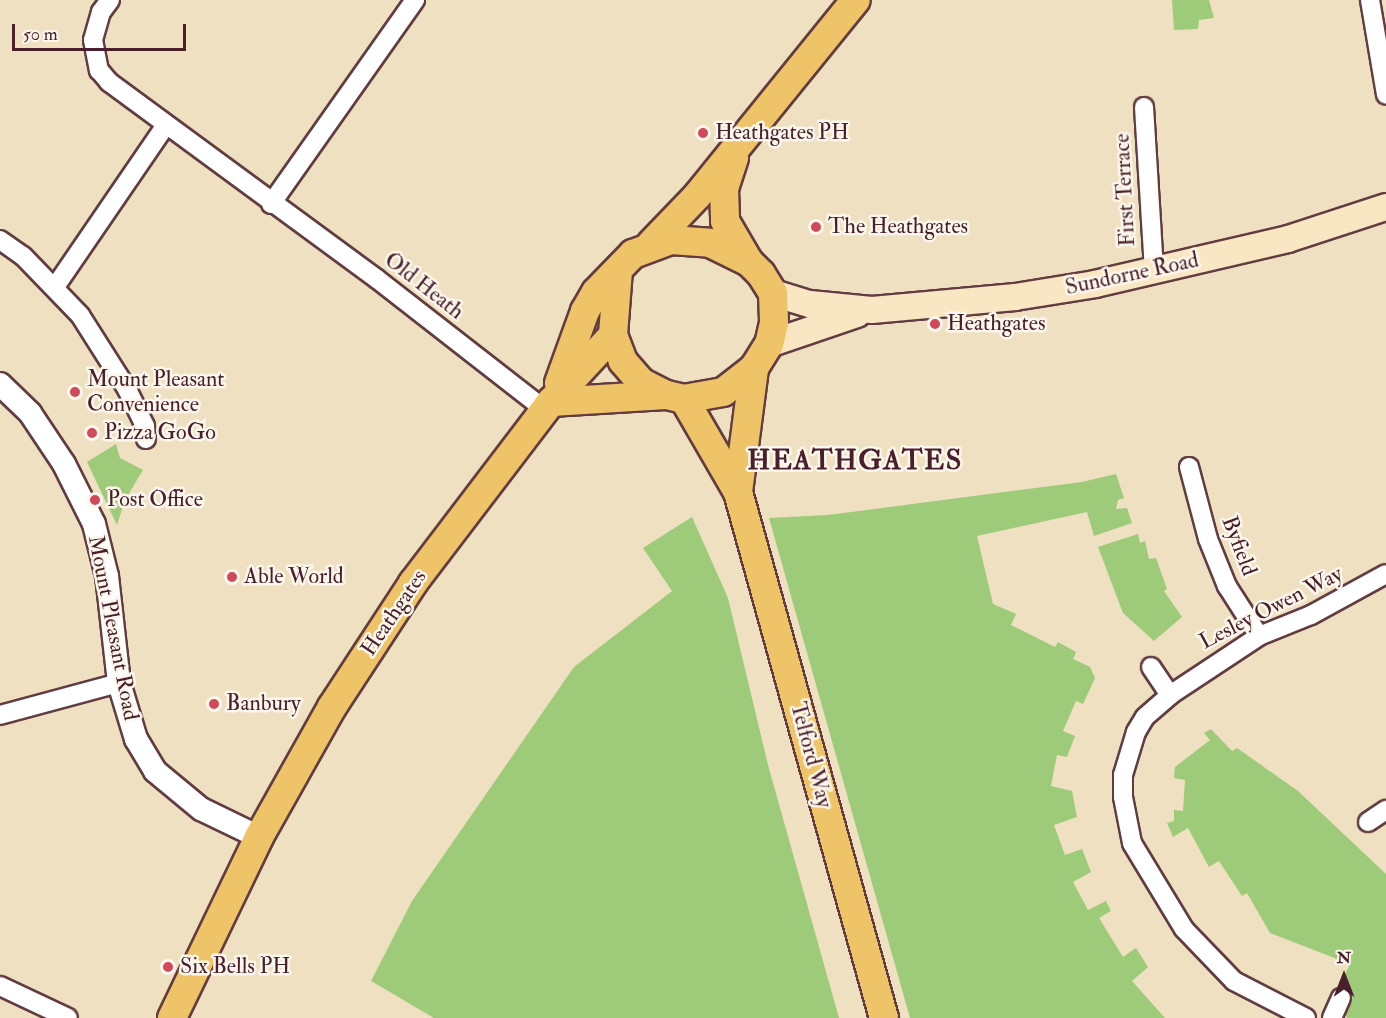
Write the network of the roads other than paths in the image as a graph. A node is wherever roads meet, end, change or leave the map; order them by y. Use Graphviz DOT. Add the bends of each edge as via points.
graph roads {
  1 [pos="110,0"];
  2 [pos="415,0"];
  3 [pos="856,0"];
  4 [pos="1370,0"];
  5 [pos="1386,95"];
  6 [pos="1144,107"];
  7 [pos="166,125"];
  8 [pos="737,147"];
  9 [pos="271,204"];
  10 [pos="1386,207"];
  11 [pos="0,240"];
  12 [pos="651,244"];
  13 [pos="749,262"];
  14 [pos="618,270"];
  15 [pos="1154,270"];
  16 [pos="55,287"];
  17 [pos="773,293"];
  18 [pos="872,310"];
  19 [pos="613,335"];
  20 [pos="761,356"];
  21 [pos="0,384"];
  22 [pos="675,397"];
  23 [pos="548,406"];
  24 [pos="146,439"];
  25 [pos="1189,467"];
  26 [pos="738,492"];
  27 [pos="1386,574"];
  28 [pos="1259,636"];
  29 [pos="1150,667"];
  30 [pos="120,683"];
  31 [pos="1170,695"];
  32 [pos="0,715"];
  33 [pos="1386,810"];
  34 [pos="1368,822"];
  35 [pos="259,837"];
  36 [pos="0,986"];
  37 [pos="1341,998"];
  38 [pos="68,1018"];
  39 [pos="172,1018"];
  40 [pos="884,1018"];
  41 [pos="1306,1018"];
  42 [pos="1332,1018"];
  1 -- 7 [label="street, Old Heath" via="101,12 93,40 99,70"];
  2 -- 9 [label="street"];
  3 -- 8 [label="main road"];
  4 -- 5 [label="street"];
  6 -- 15 [label="street, First Terrace"];
  7 -- 9 [label="street, Old Heath"];
  7 -- 16 [label="street"];
  8 -- 12 [label="main road"];
  8 -- 13 [label="main road" via="724,189 725,221"];
  9 -- 23 [label="street, Old Heath"];
  10 -- 15 [label="main road, Sundorne Road" via="1288,238"];
  11 -- 16 [label="street"];
  12 -- 13 [label="main road" via="671,240 710,243"];
  12 -- 14 [label="main road" via="633,254"];
  13 -- 17 [label="main road"];
  14 -- 19 [label="main road"];
  14 -- 23 [label="main road" via="585,311"];
  15 -- 18 [label="main road, Sundorne Road" via="1016,297"];
  16 -- 24 [label="street" via="80,315 127,389 145,426"];
  17 -- 18 [label="main road, Sundorne Road" via="810,304"];
  17 -- 20 [label="main road" via="774,323"];
  18 -- 20 [label="main road, Sundorne Road"];
  19 -- 22 [label="main road" via="623,361 635,375"];
  19 -- 23 [label="main road, Heathgates"];
  20 -- 22 [label="main road" via="723,392"];
  20 -- 26 [label="main road, Telford Way"];
  21 -- 30 [label="street, Mount Pleasant Road" via="30,413 94,524 107,576"];
  22 -- 23 [label="main road"];
  22 -- 26 [label="main road, Telford Way"];
  23 -- 35 [label="main road, Heathgates" via="413,583 332,707"];
  25 -- 28 [label="street, Byfield" via="1220,567"];
  26 -- 40 [label="main road, Telford Way"];
  27 -- 28 [label="street, Lesley Owen Way" via="1311,615"];
  28 -- 31 [label="street, Lesley Owen Way"];
  29 -- 31 [label="street"];
  30 -- 32 [label="street"];
  30 -- 35 [label="street, Mount Pleasant Road" via="129,723 155,771 201,809"];
  31 -- 41 [label="street, Lesley Owen Way" via="1145,717 1128,753 1123,797 1132,843 1184,929 1215,965 1250,990"];
  33 -- 34 [label="street"];
  35 -- 39 [label="main road, Heathgates"];
  36 -- 38 [label="street"];
  37 -- 42 [label="street"];
}
